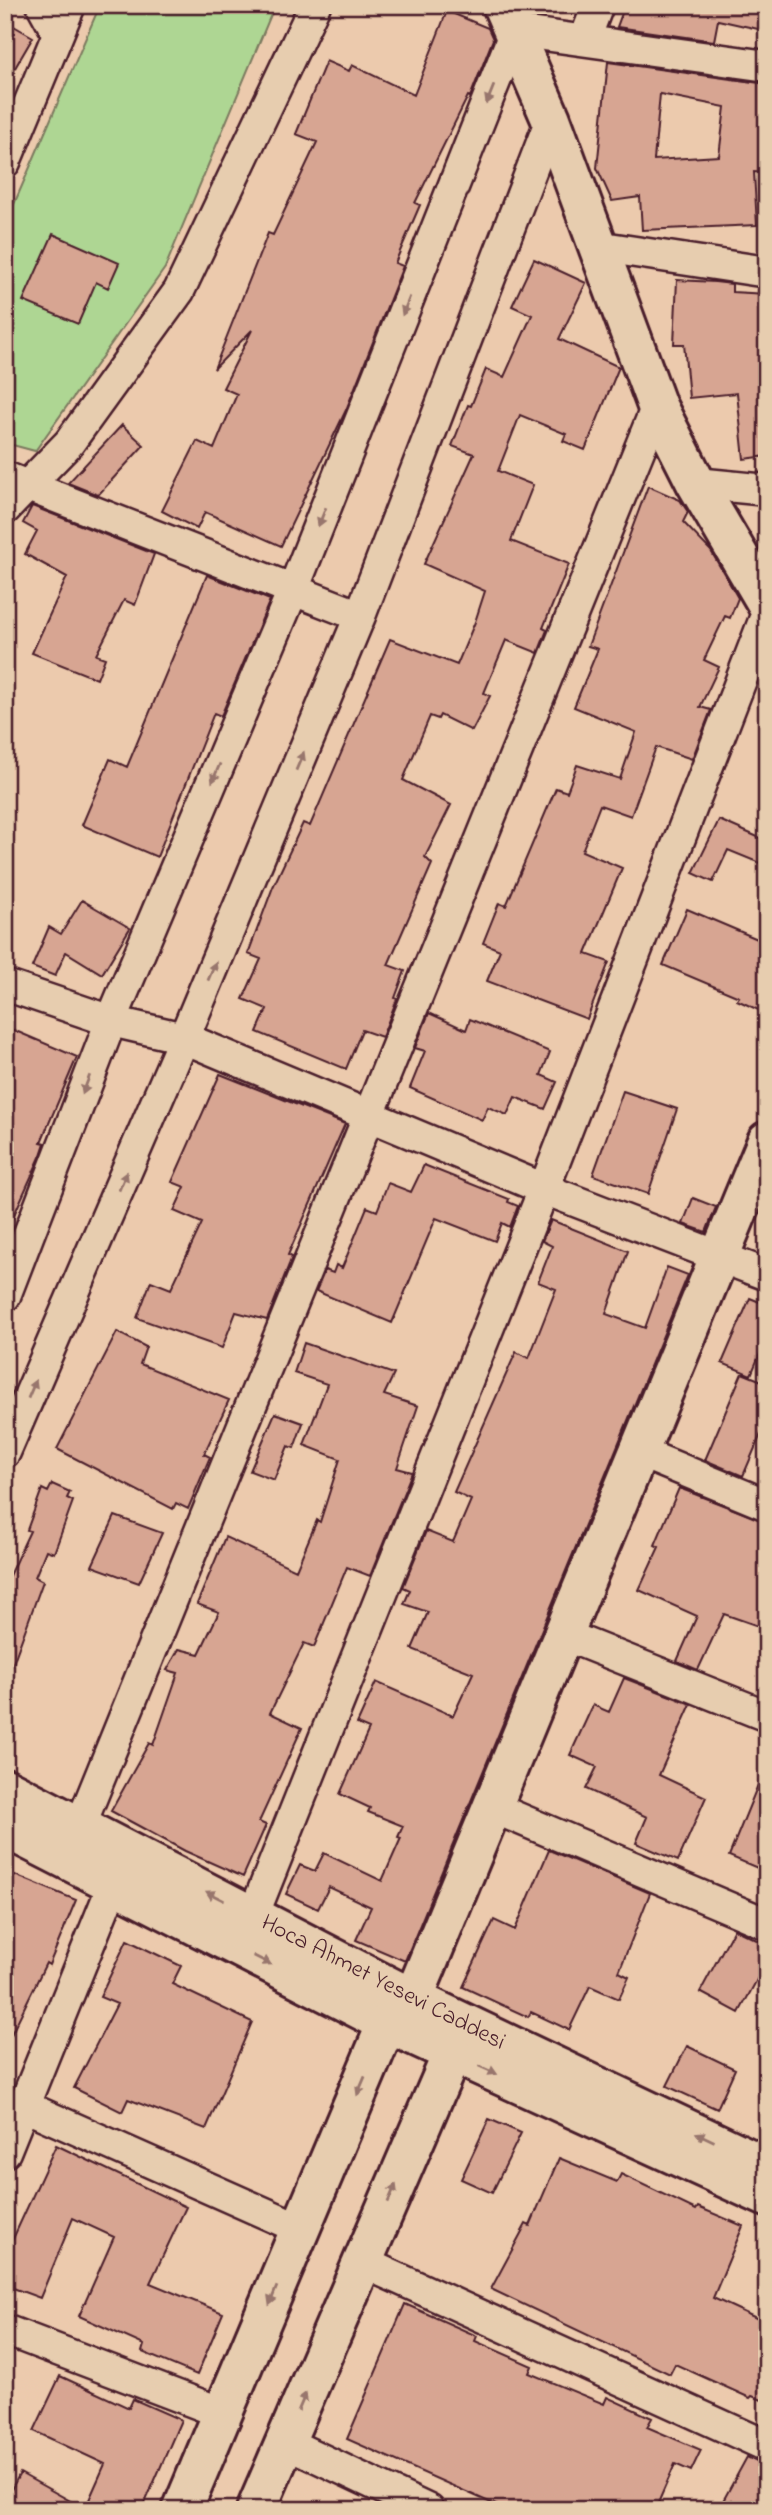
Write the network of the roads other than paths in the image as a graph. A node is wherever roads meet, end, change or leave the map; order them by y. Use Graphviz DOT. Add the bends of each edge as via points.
graph roads {
  1 [pos="42,5"];
  2 [pos="70,5"];
  3 [pos="315,5"];
  4 [pos="598,5"];
  5 [pos="509,18"];
  6 [pos="58,34"];
  7 [pos="585,39"];
  8 [pos="767,66"];
  9 [pos="551,119"];
  10 [pos="11,131"];
  11 [pos="5,162"];
  12 [pos="596,246"];
  13 [pos="767,272"];
  14 [pos="657,405"];
  15 [pos="17,480"];
  16 [pos="696,483"];
  17 [pos="767,490"];
  18 [pos="5,509"];
  19 [pos="293,590"];
  20 [pos="767,604"];
  21 [pos="767,612"];
  22 [pos="360,616"];
  23 [pos="5,985"];
  24 [pos="111,1021"];
  25 [pos="184,1038"];
  26 [pos="367,1115"];
  27 [pos="767,1141"];
  28 [pos="544,1189"];
  29 [pos="719,1254"];
  30 [pos="767,1275"];
  31 [pos="5,1296"];
  32 [pos="5,1452"];
  33 [pos="639,1452"];
  34 [pos="767,1505"];
  35 [pos="564,1635"];
  36 [pos="767,1716"];
  37 [pos="5,1788"];
  38 [pos="494,1808"];
  39 [pos="5,1828"];
  40 [pos="73,1843"];
  41 [pos="113,1885"];
  42 [pos="253,1916"];
  43 [pos="767,1924"];
  44 [pos="400,2011"];
  45 [pos="452,2054"];
  46 [pos="24,2106"];
  47 [pos="5,2152"];
  48 [pos="767,2167"];
  49 [pos="767,2197"];
  50 [pos="301,2229"];
  51 [pos="362,2262"];
  52 [pos="5,2330"];
  53 [pos="225,2414"];
  54 [pos="285,2442"];
  55 [pos="767,2446"];
  56 [pos="182,2510"];
  57 [pos="256,2510"];
  58 [pos="429,2510"];
  1 -- 6 [label="street"];
  2 -- 6 [label="street"];
  3 -- 15 [label="street" via="179,291 69,443"];
  4 -- 7 [label="street"];
  5 -- 7 [label="street"];
  5 -- 9 [label="street"];
  5 -- 19 [label="street, one-way"];
  6 -- 10 [label="street"];
  7 -- 8 [label="street"];
  9 -- 12 [label="street"];
  9 -- 22 [label="street"];
  10 -- 11 [label="street"];
  12 -- 13 [label="street"];
  12 -- 14 [label="street"];
  14 -- 16 [label="street"];
  14 -- 26 [label="street"];
  15 -- 18 [label="street"];
  15 -- 19 [label="street"];
  16 -- 17 [label="street"];
  16 -- 20 [label="street"];
  19 -- 22 [label="street"];
  19 -- 24 [label="street, one-way"];
  21 -- 28 [label="street"];
  25 -- 22 [label="street, one-way"];
  23 -- 24 [label="street"];
  24 -- 25 [label="street"];
  24 -- 31 [label="street, one-way"];
  25 -- 26 [label="street"];
  32 -- 25 [label="street, one-way"];
  26 -- 28 [label="street"];
  26 -- 40 [label="street"];
  27 -- 29 [label="street"];
  28 -- 29 [label="street"];
  28 -- 42 [label="street"];
  29 -- 30 [label="street"];
  29 -- 33 [label="street"];
  33 -- 34 [label="street"];
  33 -- 35 [label="street"];
  35 -- 36 [label="street"];
  35 -- 38 [label="street"];
  37 -- 40 [label="street, Hoca Ahmet Yesevi Caddesi"];
  38 -- 43 [label="street"];
  38 -- 44 [label="street"];
  39 -- 40 [label="street, Hoca Ahmet Yesevi Caddesi"];
  40 -- 41 [label="street, Hoca Ahmet Yesevi Caddesi"];
  42 -- 40 [label="street, Hoca Ahmet Yesevi Caddesi, one-way"];
  41 -- 44 [label="street, Hoca Ahmet Yesevi Caddesi, one-way"];
  41 -- 46 [label="street"];
  42 -- 44 [label="street, Hoca Ahmet Yesevi Caddesi"];
  44 -- 45 [label="street, Hoca Ahmet Yesevi Caddesi"];
  48 -- 44 [label="street, Hoca Ahmet Yesevi Caddesi, one-way"];
  44 -- 50 [label="street, one-way"];
  45 -- 49 [label="street, Hoca Ahmet Yesevi Caddesi, one-way"];
  51 -- 45 [label="street, one-way"];
  46 -- 47 [label="street"];
  46 -- 50 [label="street"];
  50 -- 53 [label="street, one-way"];
  54 -- 51 [label="street, one-way"];
  51 -- 55 [label="street"];
  52 -- 53 [label="street"];
  53 -- 56 [label="street"];
  54 -- 57 [label="street"];
  54 -- 58 [label="street"];
}
